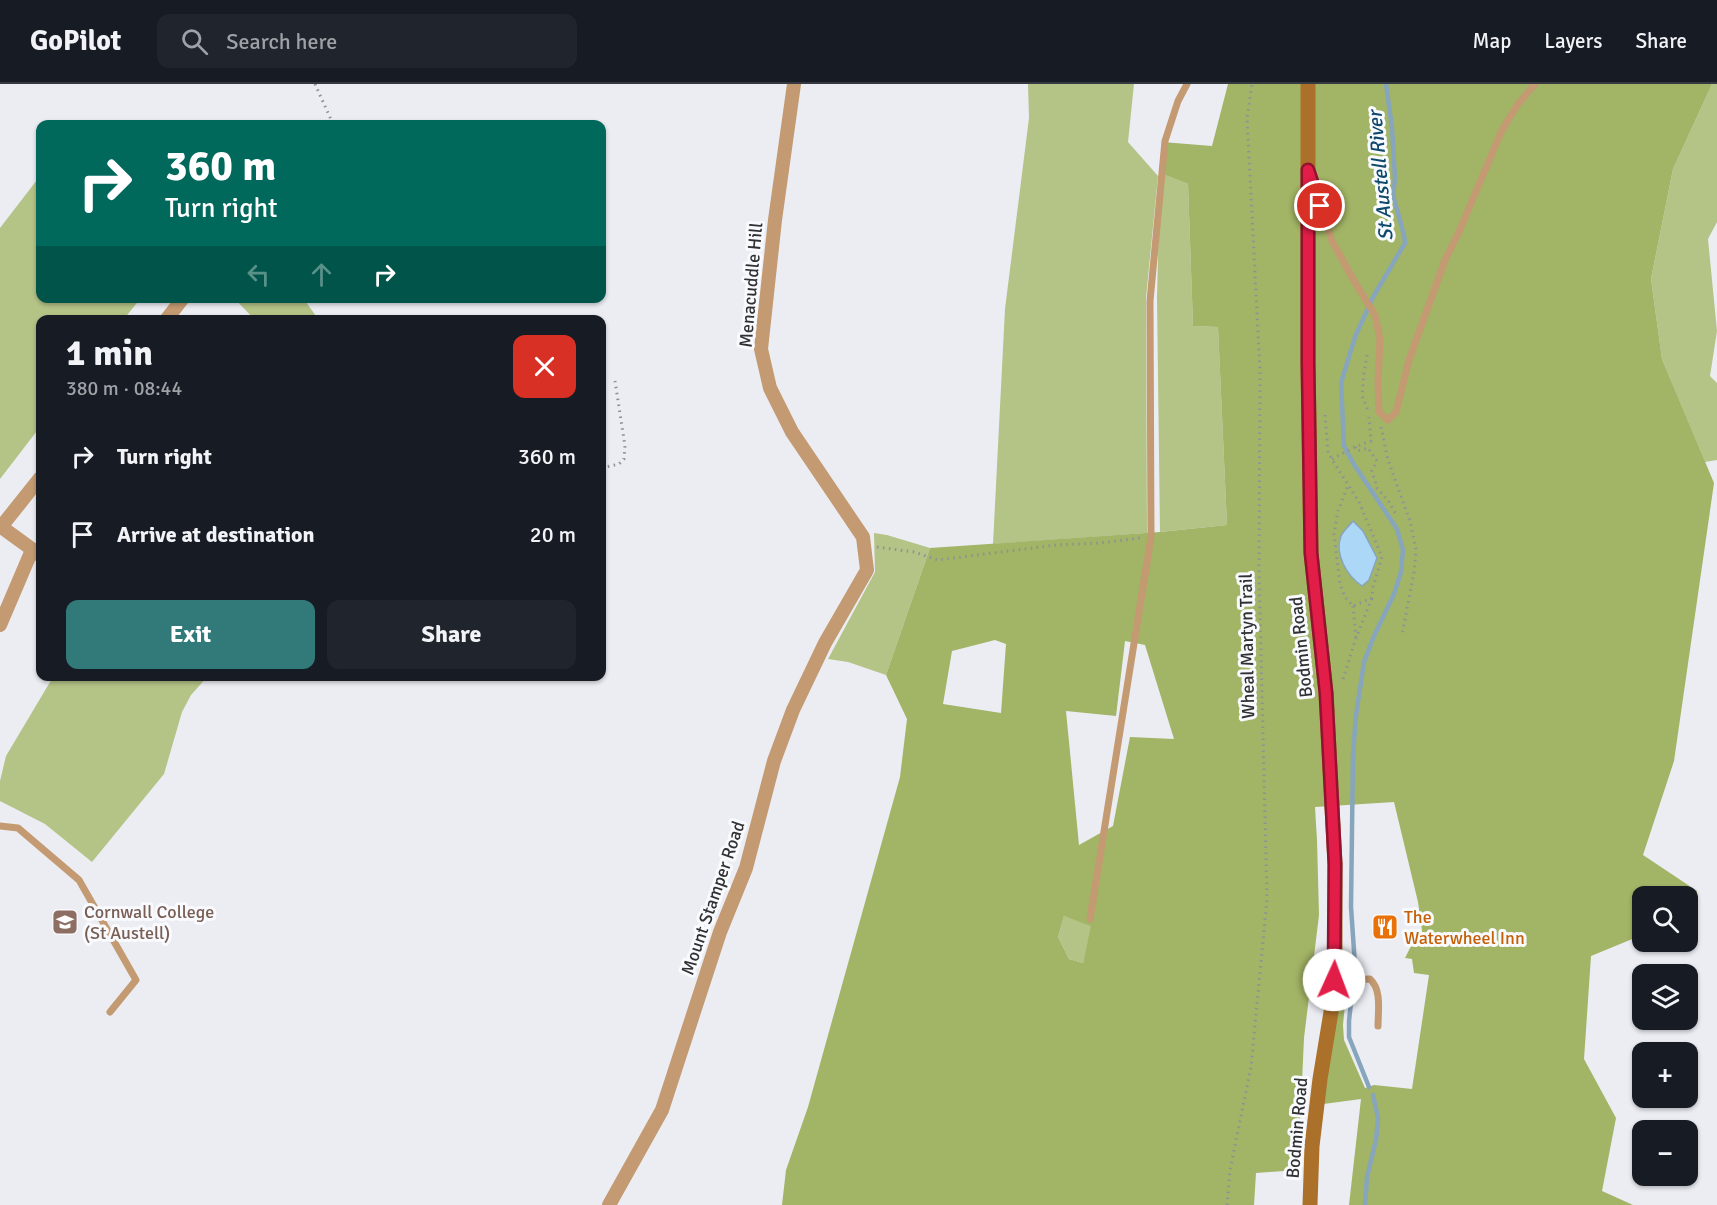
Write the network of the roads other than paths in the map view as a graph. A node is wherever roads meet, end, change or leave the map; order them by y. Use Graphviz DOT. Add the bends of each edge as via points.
graph roads {
  1 [pos="794,84"];
  2 [pos="1186,84"];
  3 [pos="1308,84"];
  4 [pos="1535,84"];
  5 [pos="1308,170"];
  6 [pos="179,303"];
  7 [pos="170,315"];
  8 [pos="36,483"];
  9 [pos="1,527"];
  10 [pos="36,553"];
  11 [pos="867,570"];
  12 [pos="0,625"];
  13 [pos="0,826"];
  14 [pos="1090,919"];
  15 [pos="1339,980"];
  16 [pos="110,1012"];
  17 [pos="1378,1026"];
  18 [pos="609,1205"];
  19 [pos="1310,1205"];
  1 -- 11 [label="street, Menacuddle Hill" via="760,349 770,388 792,432 863,537"];
  2 -- 14 [label="lane" via="1165,141 1150,301 1151,537"];
  3 -- 5 [label="main road, Bodmin Road"];
  4 -- 5 [label="lane" via="1502,130 1445,260 1396,411 1388,420 1379,412 1380,339 1375,315 1332,241"];
  5 -- 15 [label="main road, Bodmin Road" via="1311,553 1326,693"];
  6 -- 7 [label="street"];
  8 -- 9 [label="street"];
  9 -- 10 [label="street"];
  10 -- 12 [label="street"];
  11 -- 18 [label="street, Mount Stamper Road" via="825,643 793,710 774,761 746,868 720,932 662,1110"];
  13 -- 16 [label="lane" via="18,828 79,880 136,980"];
  15 -- 17 [label="lane" via="1370,980 1375,984"];
  15 -- 19 [label="main road, Bodmin Road" via="1320,1079"];
}
